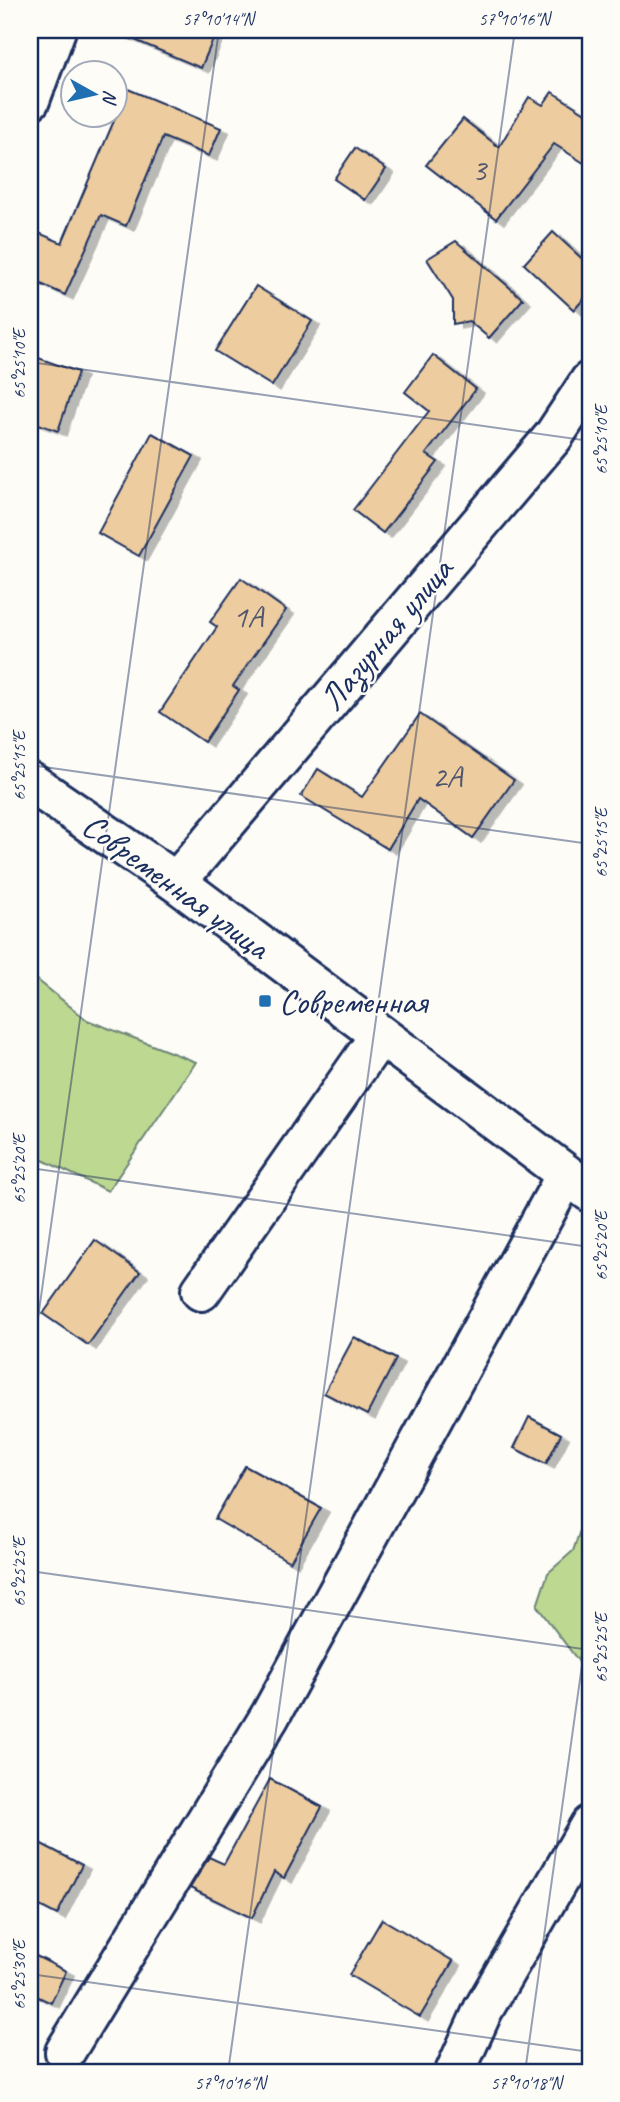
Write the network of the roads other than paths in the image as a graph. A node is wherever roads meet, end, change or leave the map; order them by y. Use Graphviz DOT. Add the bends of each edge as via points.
graph roads {
  1 [pos="56,30"];
  2 [pos="30,100"];
  3 [pos="590,381"];
  4 [pos="30,782"];
  5 [pos="176,882"];
  6 [pos="380,1035"];
  7 [pos="578,1183"];
  8 [pos="201,1291"];
  9 [pos="590,1825"];
  10 [pos="65,2052"];
  11 [pos="455,2072"];
  1 -- 2 [label="street"];
  3 -- 5 [label="street, Лазурная улица" via="553,437"];
  4 -- 5 [label="street, Современная улица"];
  5 -- 6 [label="street, Современная улица"];
  6 -- 7 [label="street, Современная улица"];
  6 -- 8 [label="street"];
  7 -- 10 [label="street" via="270,1716"];
  9 -- 11 [label="street" via="483,2010"];
}
